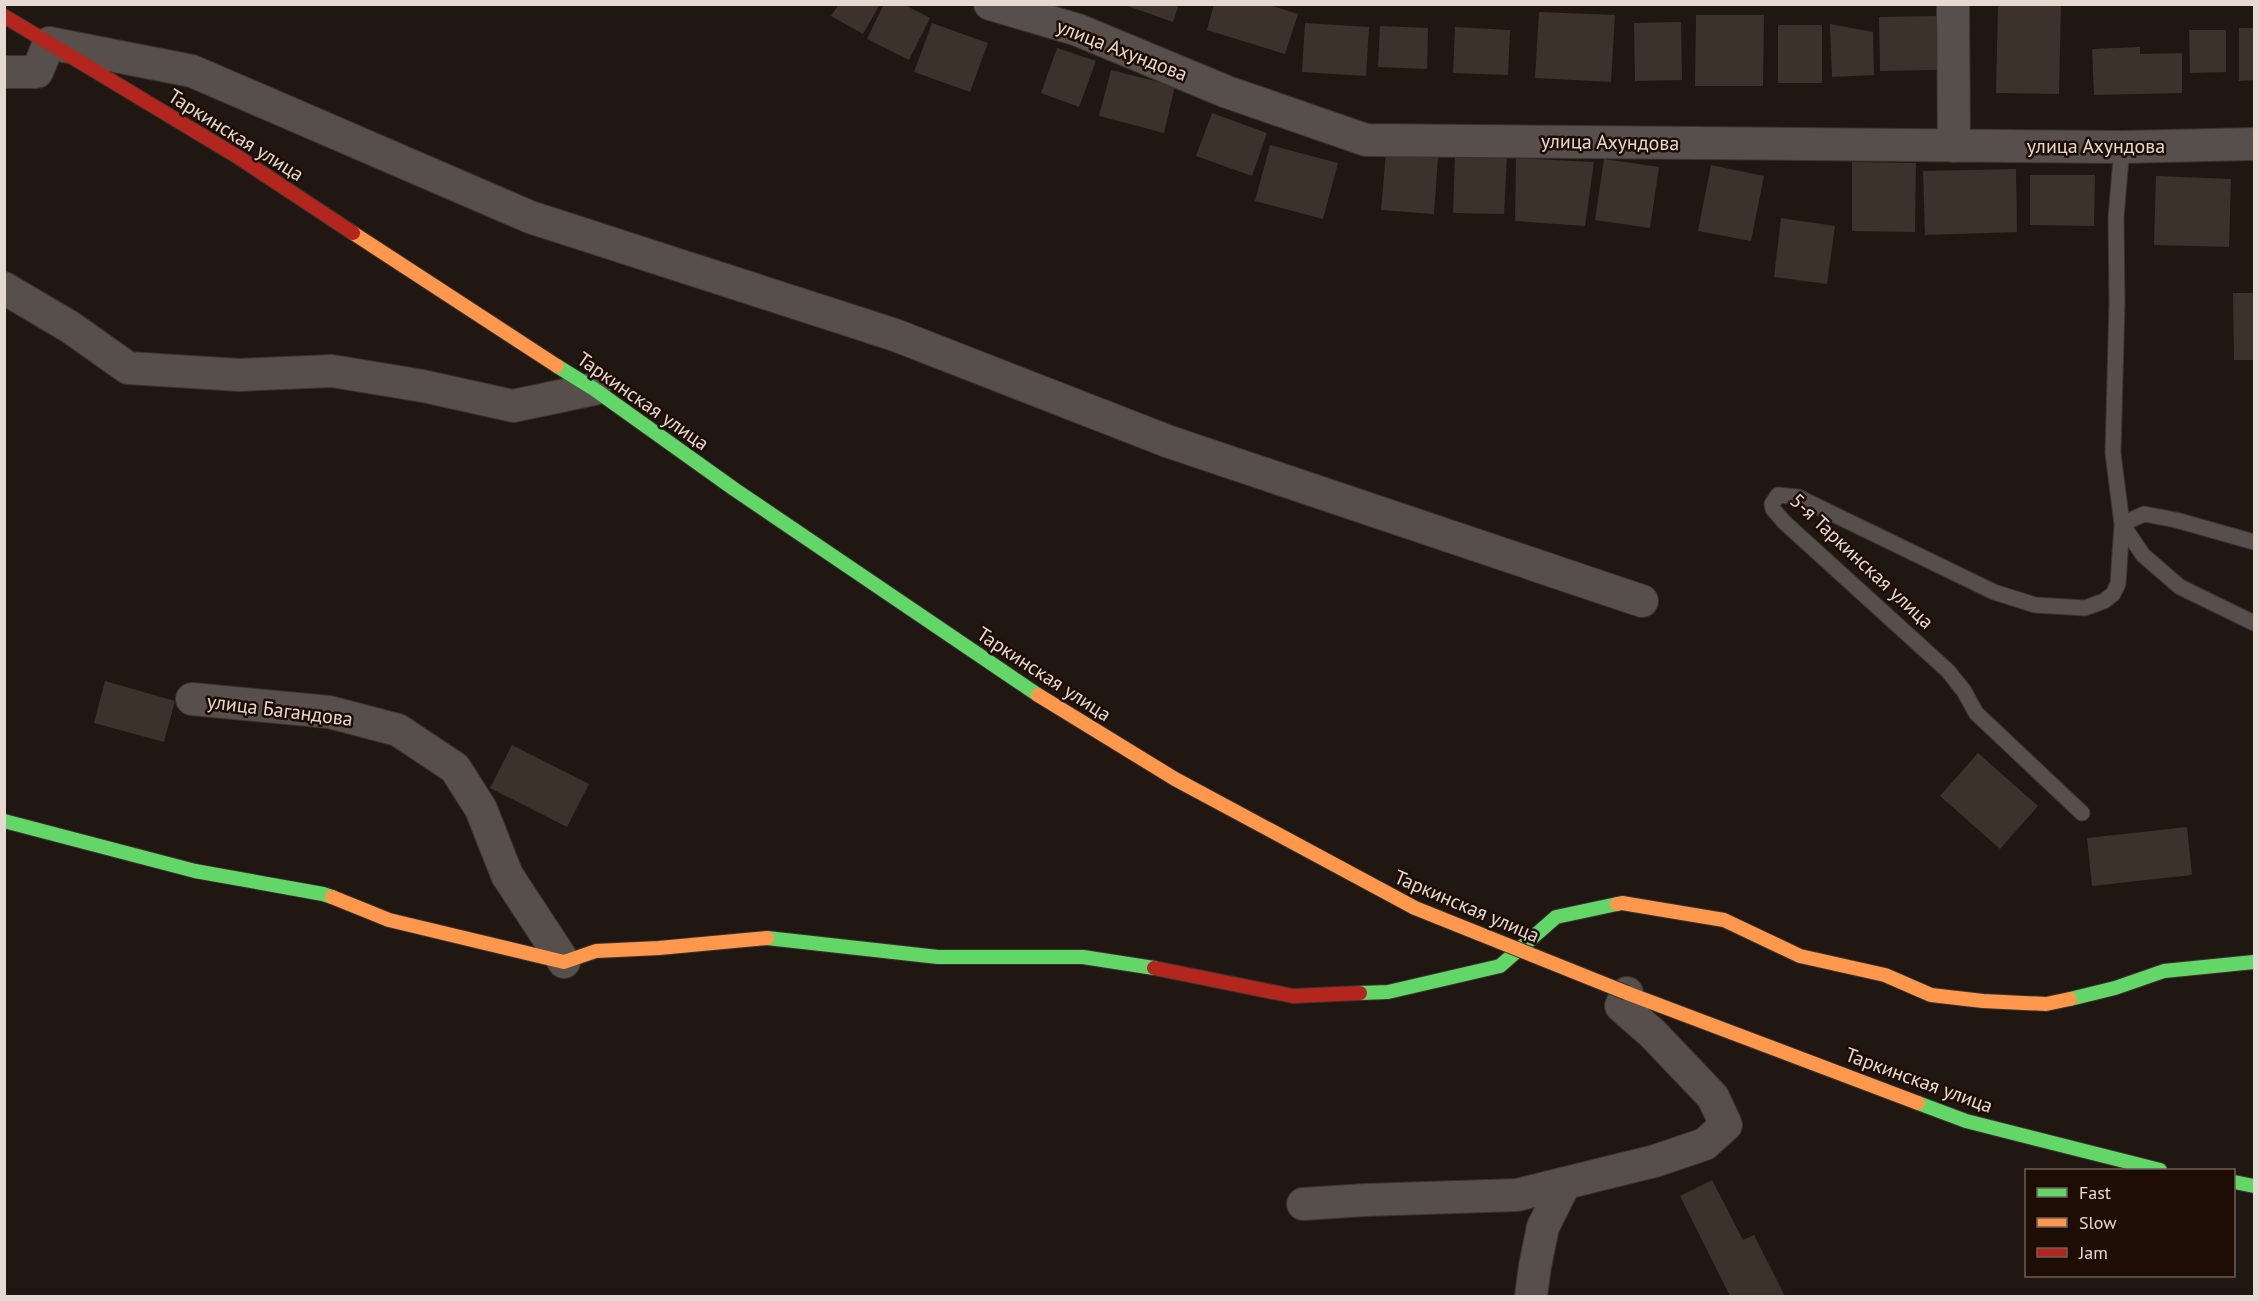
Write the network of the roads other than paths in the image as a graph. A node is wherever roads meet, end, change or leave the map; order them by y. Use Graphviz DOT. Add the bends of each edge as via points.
graph roads {
  1 [pos="990,4"];
  2 [pos="1953,4"];
  3 [pos="4,16"];
  4 [pos="49,43"];
  5 [pos="4,72"];
  6 [pos="2254,144"];
  7 [pos="1954,146"];
  8 [pos="2122,147"];
  9 [pos="4,288"];
  10 [pos="594,389"];
  11 [pos="2122,524"];
  12 [pos="2254,542"];
  13 [pos="1642,601"];
  14 [pos="2254,623"];
  15 [pos="192,699"];
  16 [pos="2082,813"];
  17 [pos="4,821"];
  18 [pos="564,962"];
  19 [pos="2254,962"];
  20 [pos="1627,993"];
  21 [pos="2156,1169"];
  22 [pos="2235,1182"];
  23 [pos="1565,1183"];
  24 [pos="2254,1186"];
  25 [pos="1304,1204"];
  26 [pos="1531,1296"];
  1 -- 7 [label="street, улица Ахундова" via="1078,30 1227,92 1366,140"];
  2 -- 7 [label="street"];
  3 -- 4 [label="street, Таркинская улица"];
  4 -- 5 [label="street" via="37,72"];
  4 -- 10 [label="street, Таркинская улица" via="238,157"];
  4 -- 13 [label="street" via="192,71 530,217 895,335 1167,441"];
  6 -- 8 [label="street, улица Ахундова"];
  7 -- 8 [label="street, улица Ахундова"];
  8 -- 11 [label="lane, 5-я Таркинская улица" via="2116,217 2113,453"];
  9 -- 10 [label="street" via="129,368 238,375 332,371 513,406"];
  10 -- 20 [label="street, Таркинская улица, bridge" via="1012,679 1175,779 1415,908"];
  11 -- 12 [label="lane" via="2144,514"];
  11 -- 14 [label="lane, 5-я Таркинская улица" via="2143,555 2180,587"];
  11 -- 16 [label="lane, 5-я Таркинская улица" via="2118,584 2113,594 2085,608 2064,608 2035,605 1994,592 1798,497 1778,495 1772,504 1784,522 1948,671 1976,713"];
  15 -- 18 [label="street, улица Багандова" via="329,712 398,730 455,768 481,809 507,875"];
  17 -- 18 [label="street" via="195,871 323,894 389,920"];
  18 -- 19 [label="street" via="596,951 767,938 938,957 1083,957 1293,996 1388,992 1500,966 1556,916 1622,903 1724,920 1800,956 1885,975 1931,995 1983,1001 2046,1004 2115,988 2164,971"];
  20 -- 21 [label="street, Таркинская улица" via="1966,1121"];
  20 -- 23 [label="street" via="1621,1006 1713,1097 1726,1125 1705,1144"];
  22 -- 24 [label="street"];
  23 -- 25 [label="street" via="1516,1195"];
  23 -- 26 [label="street" via="1543,1227"];
}
